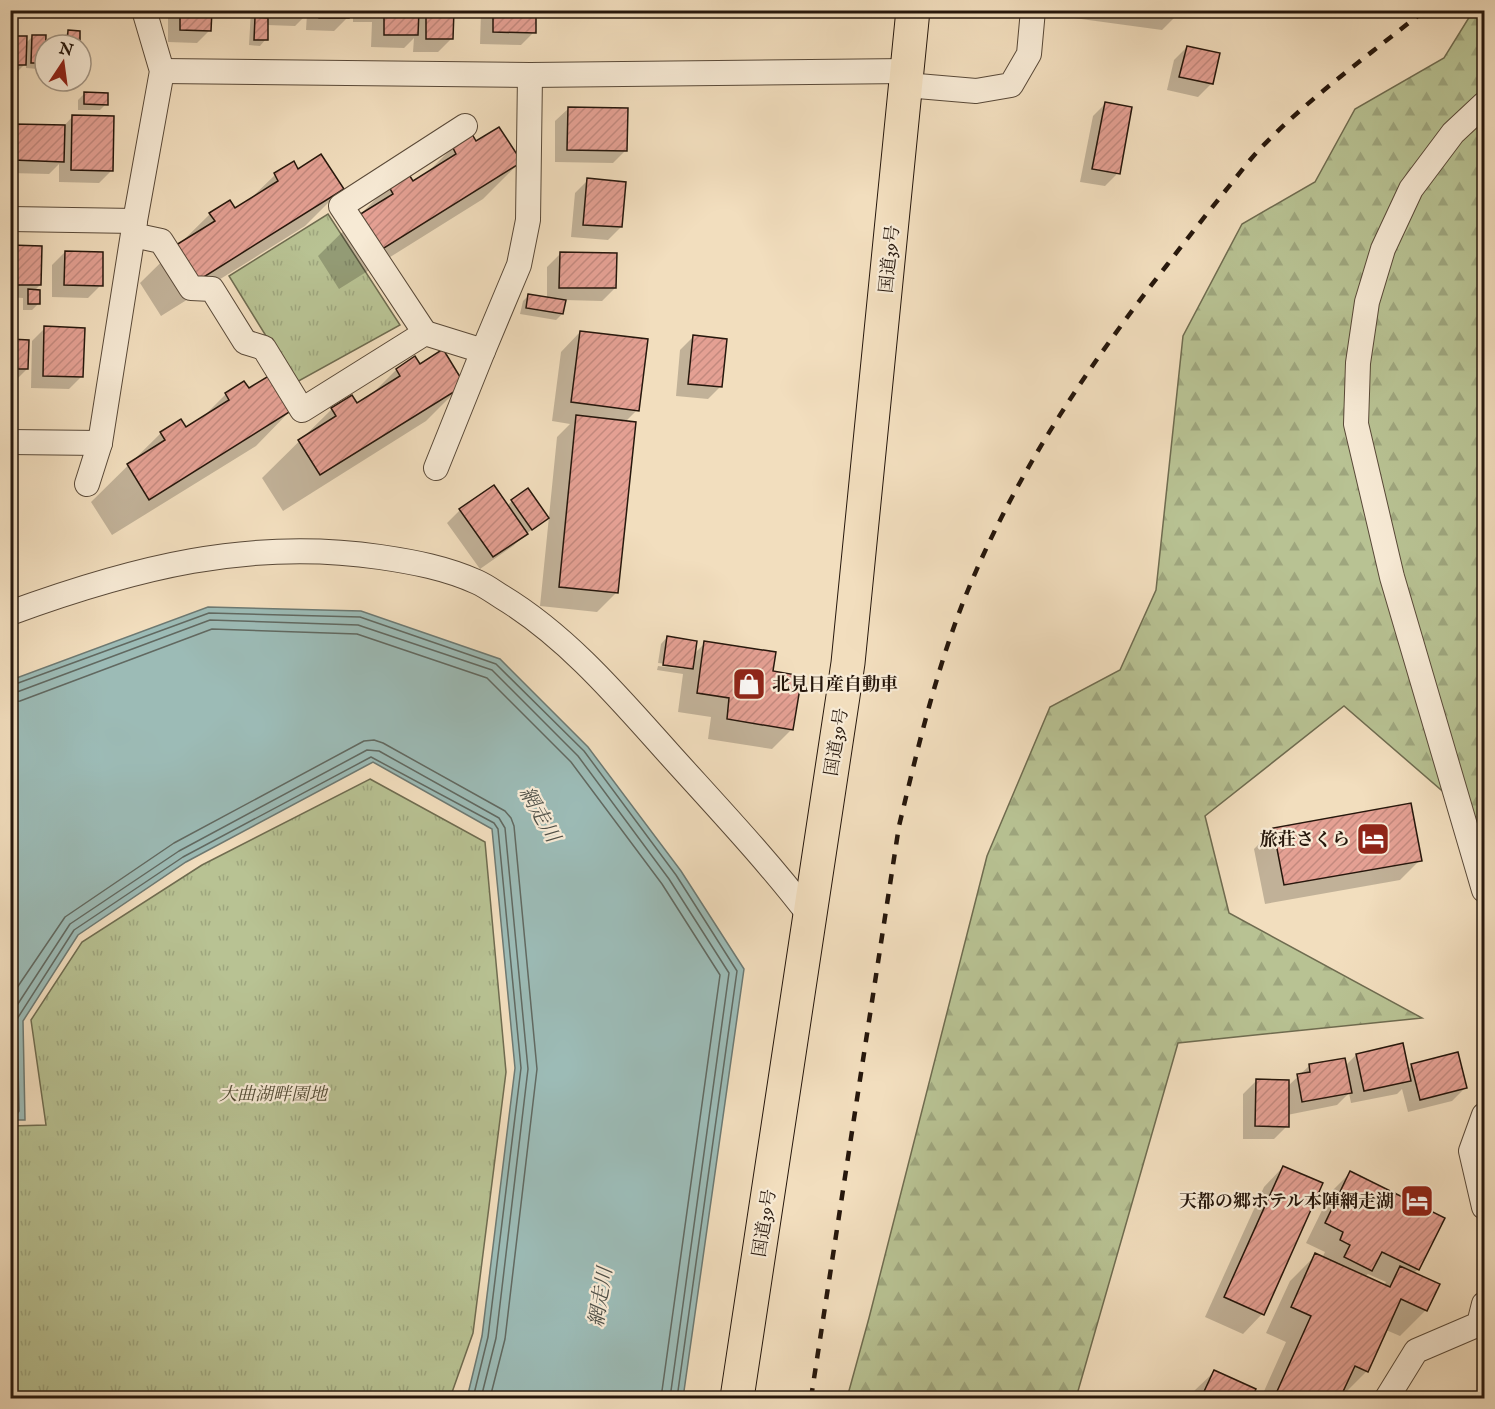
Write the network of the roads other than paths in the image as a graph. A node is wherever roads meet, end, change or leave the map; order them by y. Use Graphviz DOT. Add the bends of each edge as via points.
graph roads {
  1 [pos="144,10"];
  2 [pos="913,10"];
  3 [pos="1033,10"];
  4 [pos="162,71"];
  5 [pos="530,75"];
  6 [pos="907,78"];
  7 [pos="1485,104"];
  8 [pos="465,126"];
  9 [pos="10,219"];
  10 [pos="134,228"];
  11 [pos="425,333"];
  12 [pos="483,351"];
  13 [pos="10,442"];
  14 [pos="100,443"];
  15 [pos="436,468"];
  16 [pos="87,484"];
  17 [pos="10,613"];
  18 [pos="1485,890"];
  19 [pos="810,916"];
  20 [pos="1485,1115"];
  21 [pos="1485,1207"];
  22 [pos="1485,1304"];
  23 [pos="737,1398"];
  24 [pos="1387,1398"];
  1 -- 4 [label="street"];
  2 -- 6 [label="highway, 国道39号"];
  3 -- 6 [label="street" via="1029,54 1011,85 976,91"];
  4 -- 5 [label="street"];
  4 -- 10 [label="street"];
  5 -- 6 [label="street"];
  5 -- 12 [label="street" via="528,220 519,265"];
  6 -- 19 [label="highway, 国道39号" via="848,663"];
  7 -- 18 [label="street" via="1453,133 1411,189 1383,249 1367,302 1358,363 1356,424 1392,577"];
  8 -- 11 [label="street" via="341,206"];
  9 -- 10 [label="street"];
  10 -- 11 [label="street" via="161,241 191,288 212,289 245,342 264,348 302,410"];
  10 -- 14 [label="street"];
  11 -- 12 [label="street"];
  12 -- 15 [label="street"];
  13 -- 14 [label="street"];
  14 -- 16 [label="street"];
  17 -- 19 [label="street" via="136,573 208,557 278,550 349,552 423,563 478,582 530,614 578,656 777,872"];
  19 -- 23 [label="highway, 国道39号"];
  20 -- 21 [label="street" via="1470,1151"];
  22 -- 24 [label="street" via="1479,1324 1416,1351"];
}
